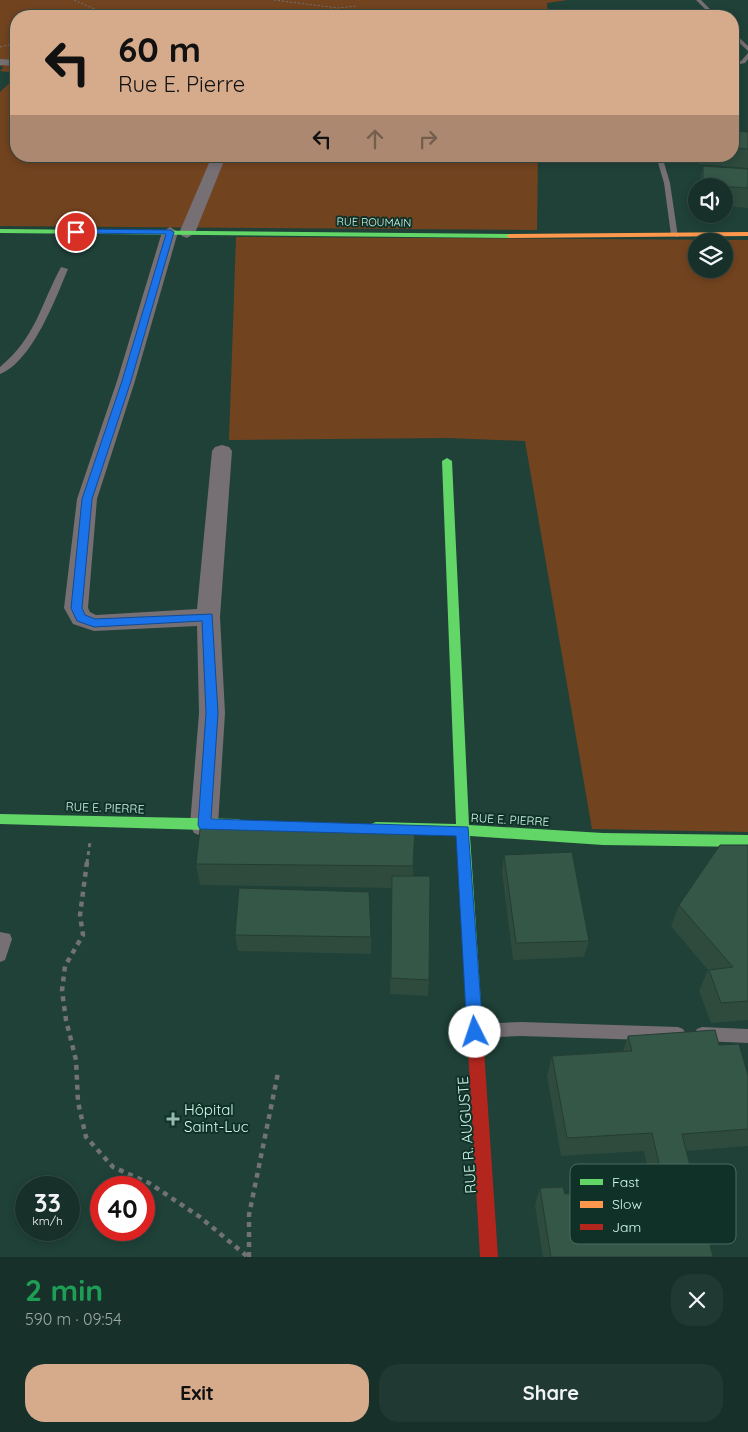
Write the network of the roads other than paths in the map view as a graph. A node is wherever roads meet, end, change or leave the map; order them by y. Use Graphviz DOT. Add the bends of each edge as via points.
graph roads {
  1 [pos="698,0"];
  2 [pos="709,10"];
  3 [pos="739,39"];
  4 [pos="748,49"];
  5 [pos="748,55"];
  6 [pos="739,63"];
  7 [pos="216,162"];
  8 [pos="661,162"];
  9 [pos="0,231"];
  10 [pos="178,232"];
  11 [pos="748,234"];
  12 [pos="675,235"];
  13 [pos="64,269"];
  14 [pos="0,371"];
  15 [pos="222,451"];
  16 [pos="447,461"];
  17 [pos="208,617"];
  18 [pos="0,819"];
  19 [pos="204,825"];
  20 [pos="254,826"];
  21 [pos="362,828"];
  22 [pos="463,831"];
  23 [pos="748,841"];
  24 [pos="0,939"];
  25 [pos="0,955"];
  26 [pos="475,1032"];
  27 [pos="748,1036"];
  28 [pos="489,1257"];
  1 -- 2 [label="lane"];
  3 -- 4 [label="lane"];
  5 -- 6 [label="lane"];
  7 -- 10 [label="street"];
  8 -- 12 [label="lane"];
  9 -- 10 [label="street, RUE ROUMAIN"];
  10 -- 12 [label="street, RUE ROUMAIN"];
  10 -- 17 [label="street" via="87,499 76,608 81,618 94,623"];
  11 -- 12 [label="street, RUE ROUMAIN"];
  13 -- 14 [label="lane" via="31,342"];
  15 -- 17 [label="street"];
  16 -- 22 [label="street, RUE R. AUGUSTE"];
  17 -- 19 [label="street" via="212,713"];
  18 -- 19 [label="street, RUE E. PIERRE"];
  19 -- 20 [label="street, RUE E. PIERRE"];
  21 -- 22 [label="street, RUE E. PIERRE"];
  22 -- 23 [label="street, RUE E. PIERRE" via="603,839"];
  22 -- 26 [label="street, RUE R. AUGUSTE"];
  24 -- 25 [label="lane" via="6,939"];
  26 -- 27 [label="lane" via="522,1029"];
  26 -- 28 [label="street, RUE R. AUGUSTE"];
}
